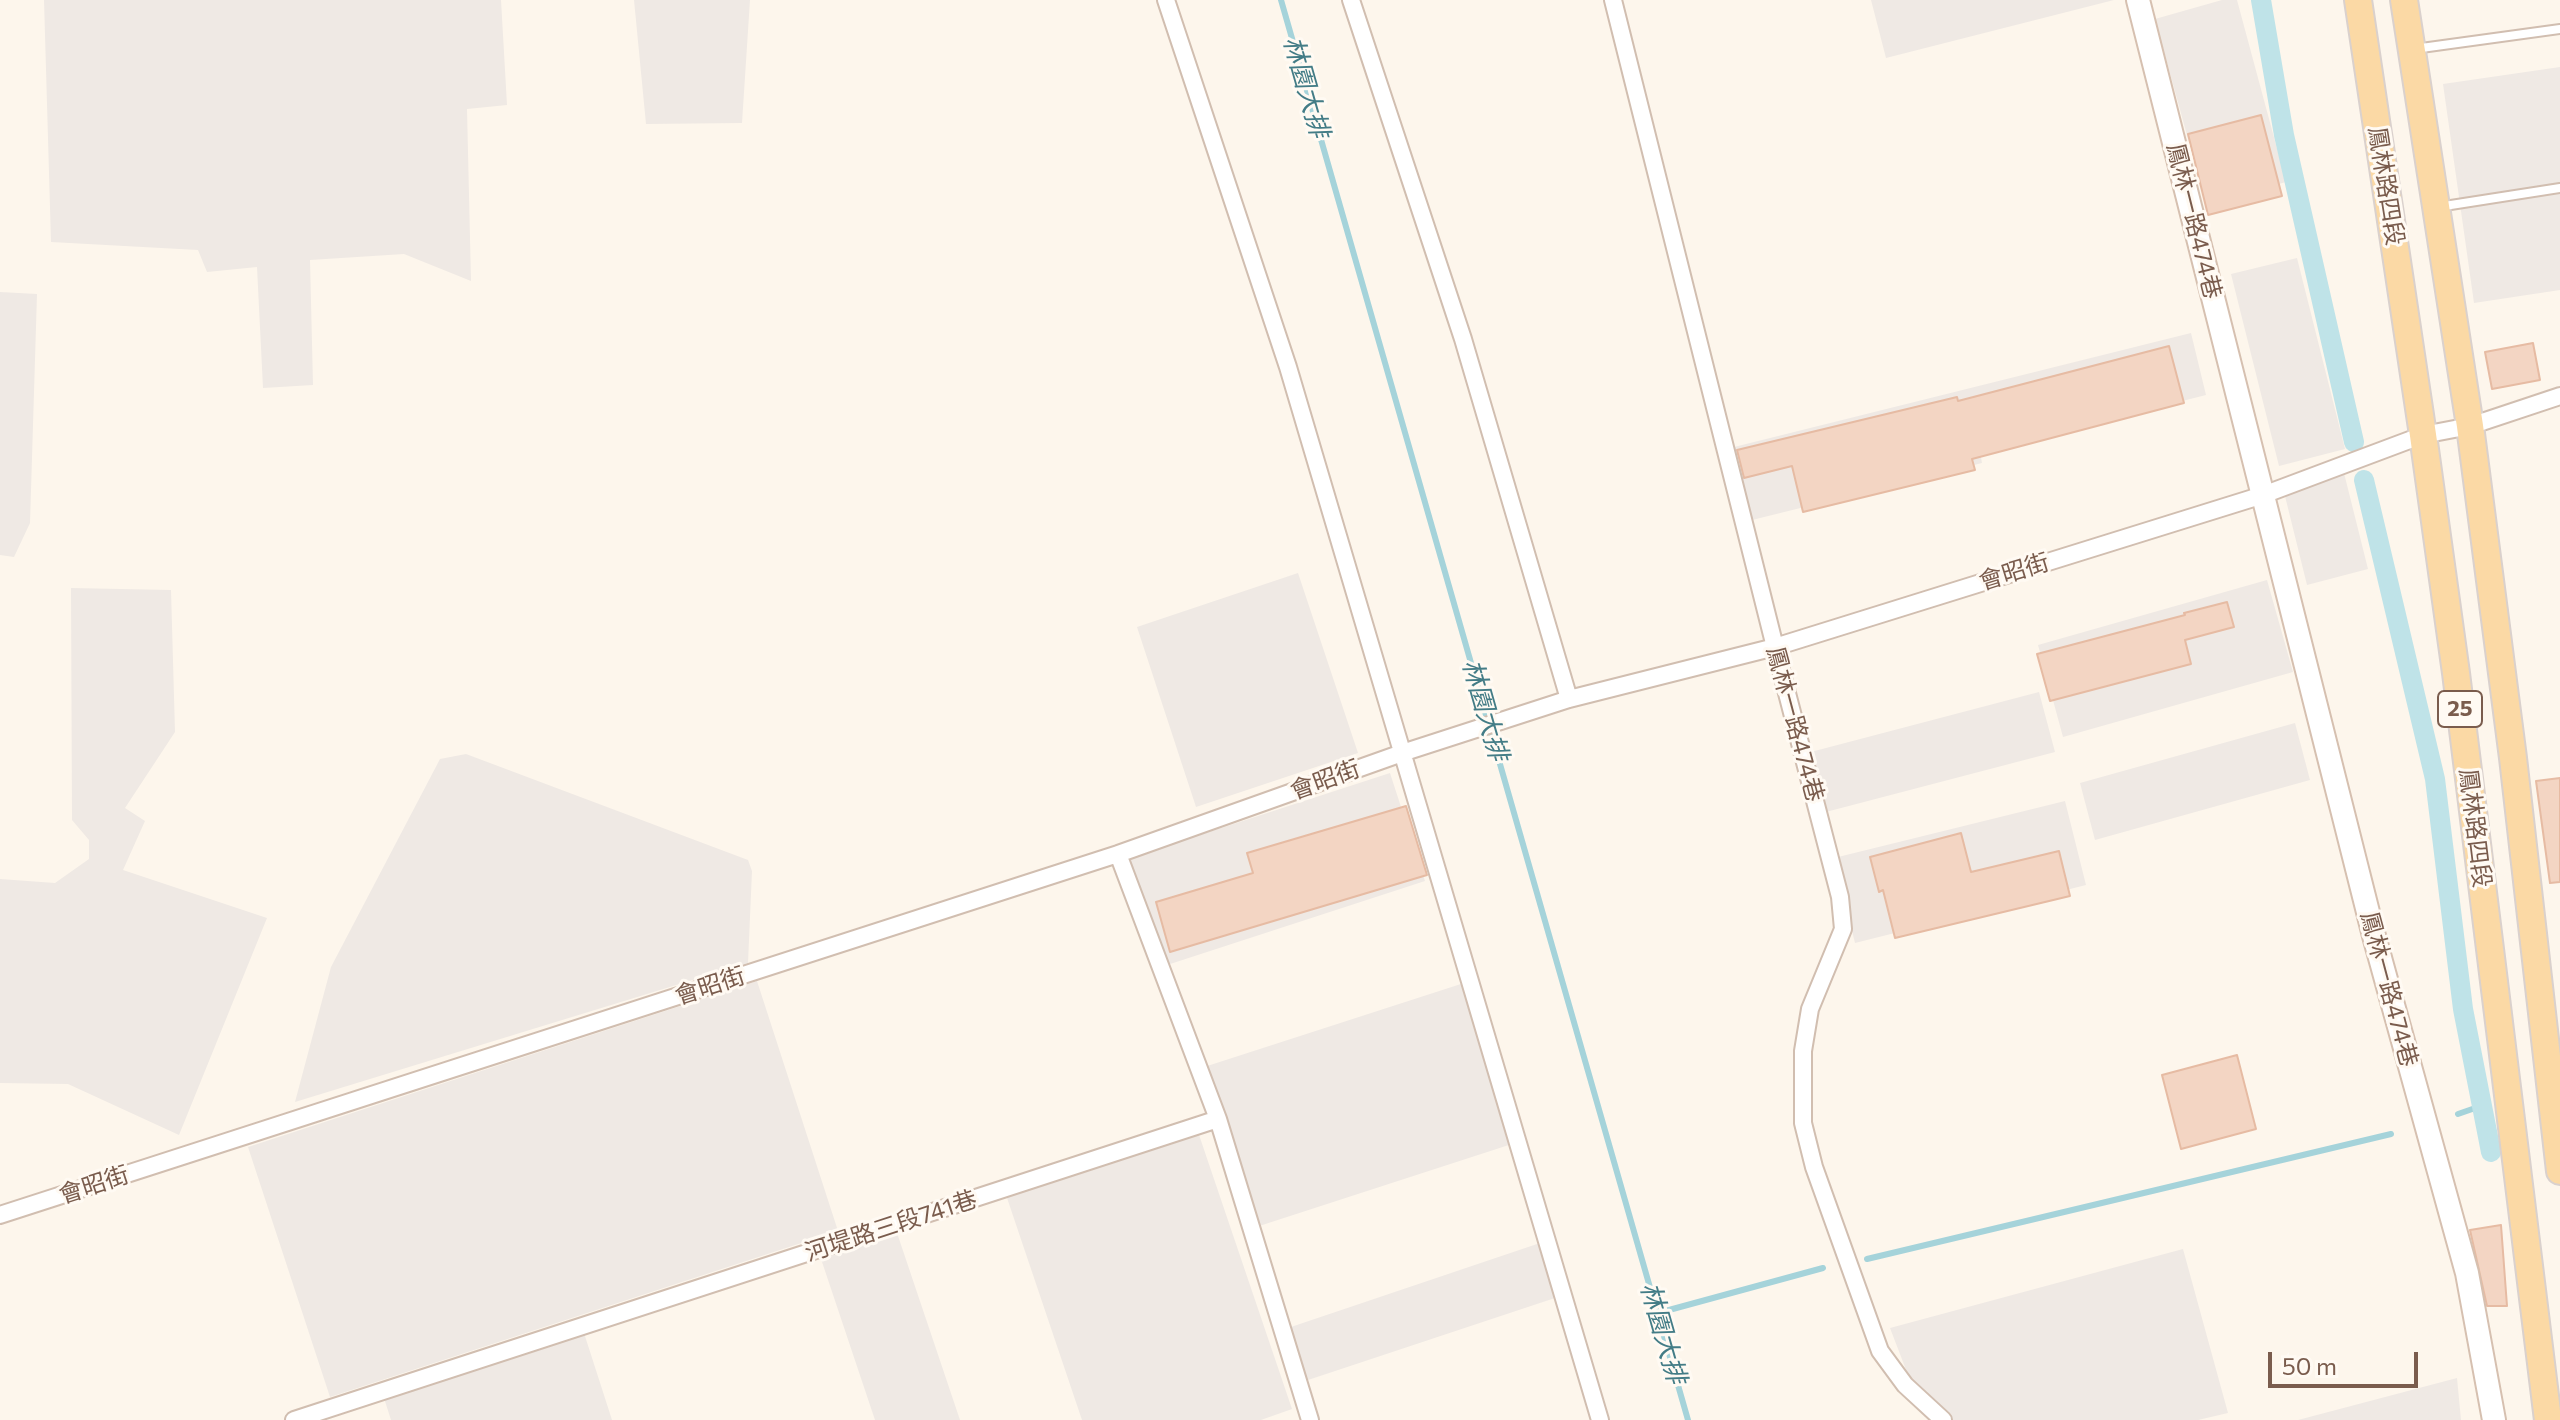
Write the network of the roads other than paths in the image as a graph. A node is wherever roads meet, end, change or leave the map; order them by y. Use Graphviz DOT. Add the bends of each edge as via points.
graph roads {
  1 [pos="1166,0"];
  2 [pos="1351,0"];
  3 [pos="1613,0"];
  4 [pos="2138,0"];
  5 [pos="2358,0"];
  6 [pos="2404,0"];
  7 [pos="2560,29"];
  8 [pos="2411,50"];
  9 [pos="2560,188"];
  10 [pos="2436,208"];
  11 [pos="2560,396"];
  12 [pos="2470,426"];
  13 [pos="2423,435"];
  14 [pos="2263,495"];
  15 [pos="1775,647"];
  16 [pos="1562,702"];
  17 [pos="1410,750"];
  18 [pos="1118,854"];
  19 [pos="1218,1119"];
  20 [pos="2560,1171"];
  21 [pos="0,1215"];
  22 [pos="294,1420"];
  23 [pos="1310,1420"];
  24 [pos="1600,1420"];
  25 [pos="1943,1420"];
  26 [pos="2494,1420"];
  27 [pos="2548,1420"];
  1 -- 17 [label="street"];
  2 -- 16 [label="street" via="1463,339"];
  3 -- 15 [label="street, 鳳林一路474巷"];
  4 -- 14 [label="street, 鳳林一路474巷"];
  5 -- 13 [label="main road, 鳳林路四段 / 25"];
  6 -- 8 [label="main road, 鳳林路四段 / 25"];
  7 -- 8 [label="lane"];
  8 -- 10 [label="main road, 鳳林路四段 / 25"];
  9 -- 10 [label="lane"];
  10 -- 12 [label="main road, 鳳林路四段 / 25"];
  11 -- 12 [label="street, 會昭街"];
  12 -- 13 [label="street, 會昭街"];
  12 -- 20 [label="main road, 鳳林路四段 / 25"];
  13 -- 14 [label="street, 會昭街"];
  13 -- 27 [label="main road, 鳳林路四段 / 25"];
  14 -- 15 [label="street, 會昭街"];
  14 -- 26 [label="street, 鳳林一路474巷" via="2374,936 2467,1273"];
  15 -- 16 [label="street, 會昭街"];
  15 -- 25 [label="street, 鳳林一路474巷" via="1840,897 1843,929 1810,1009 1803,1051 1803,1123 1880,1351 1905,1385"];
  16 -- 17 [label="street, 會昭街"];
  17 -- 18 [label="street, 會昭街"];
  17 -- 24 [label="street"];
  18 -- 19 [label="street"];
  18 -- 21 [label="street, 會昭街"];
  19 -- 22 [label="street, 河堤路三段741巷"];
  19 -- 23 [label="street"];
}
